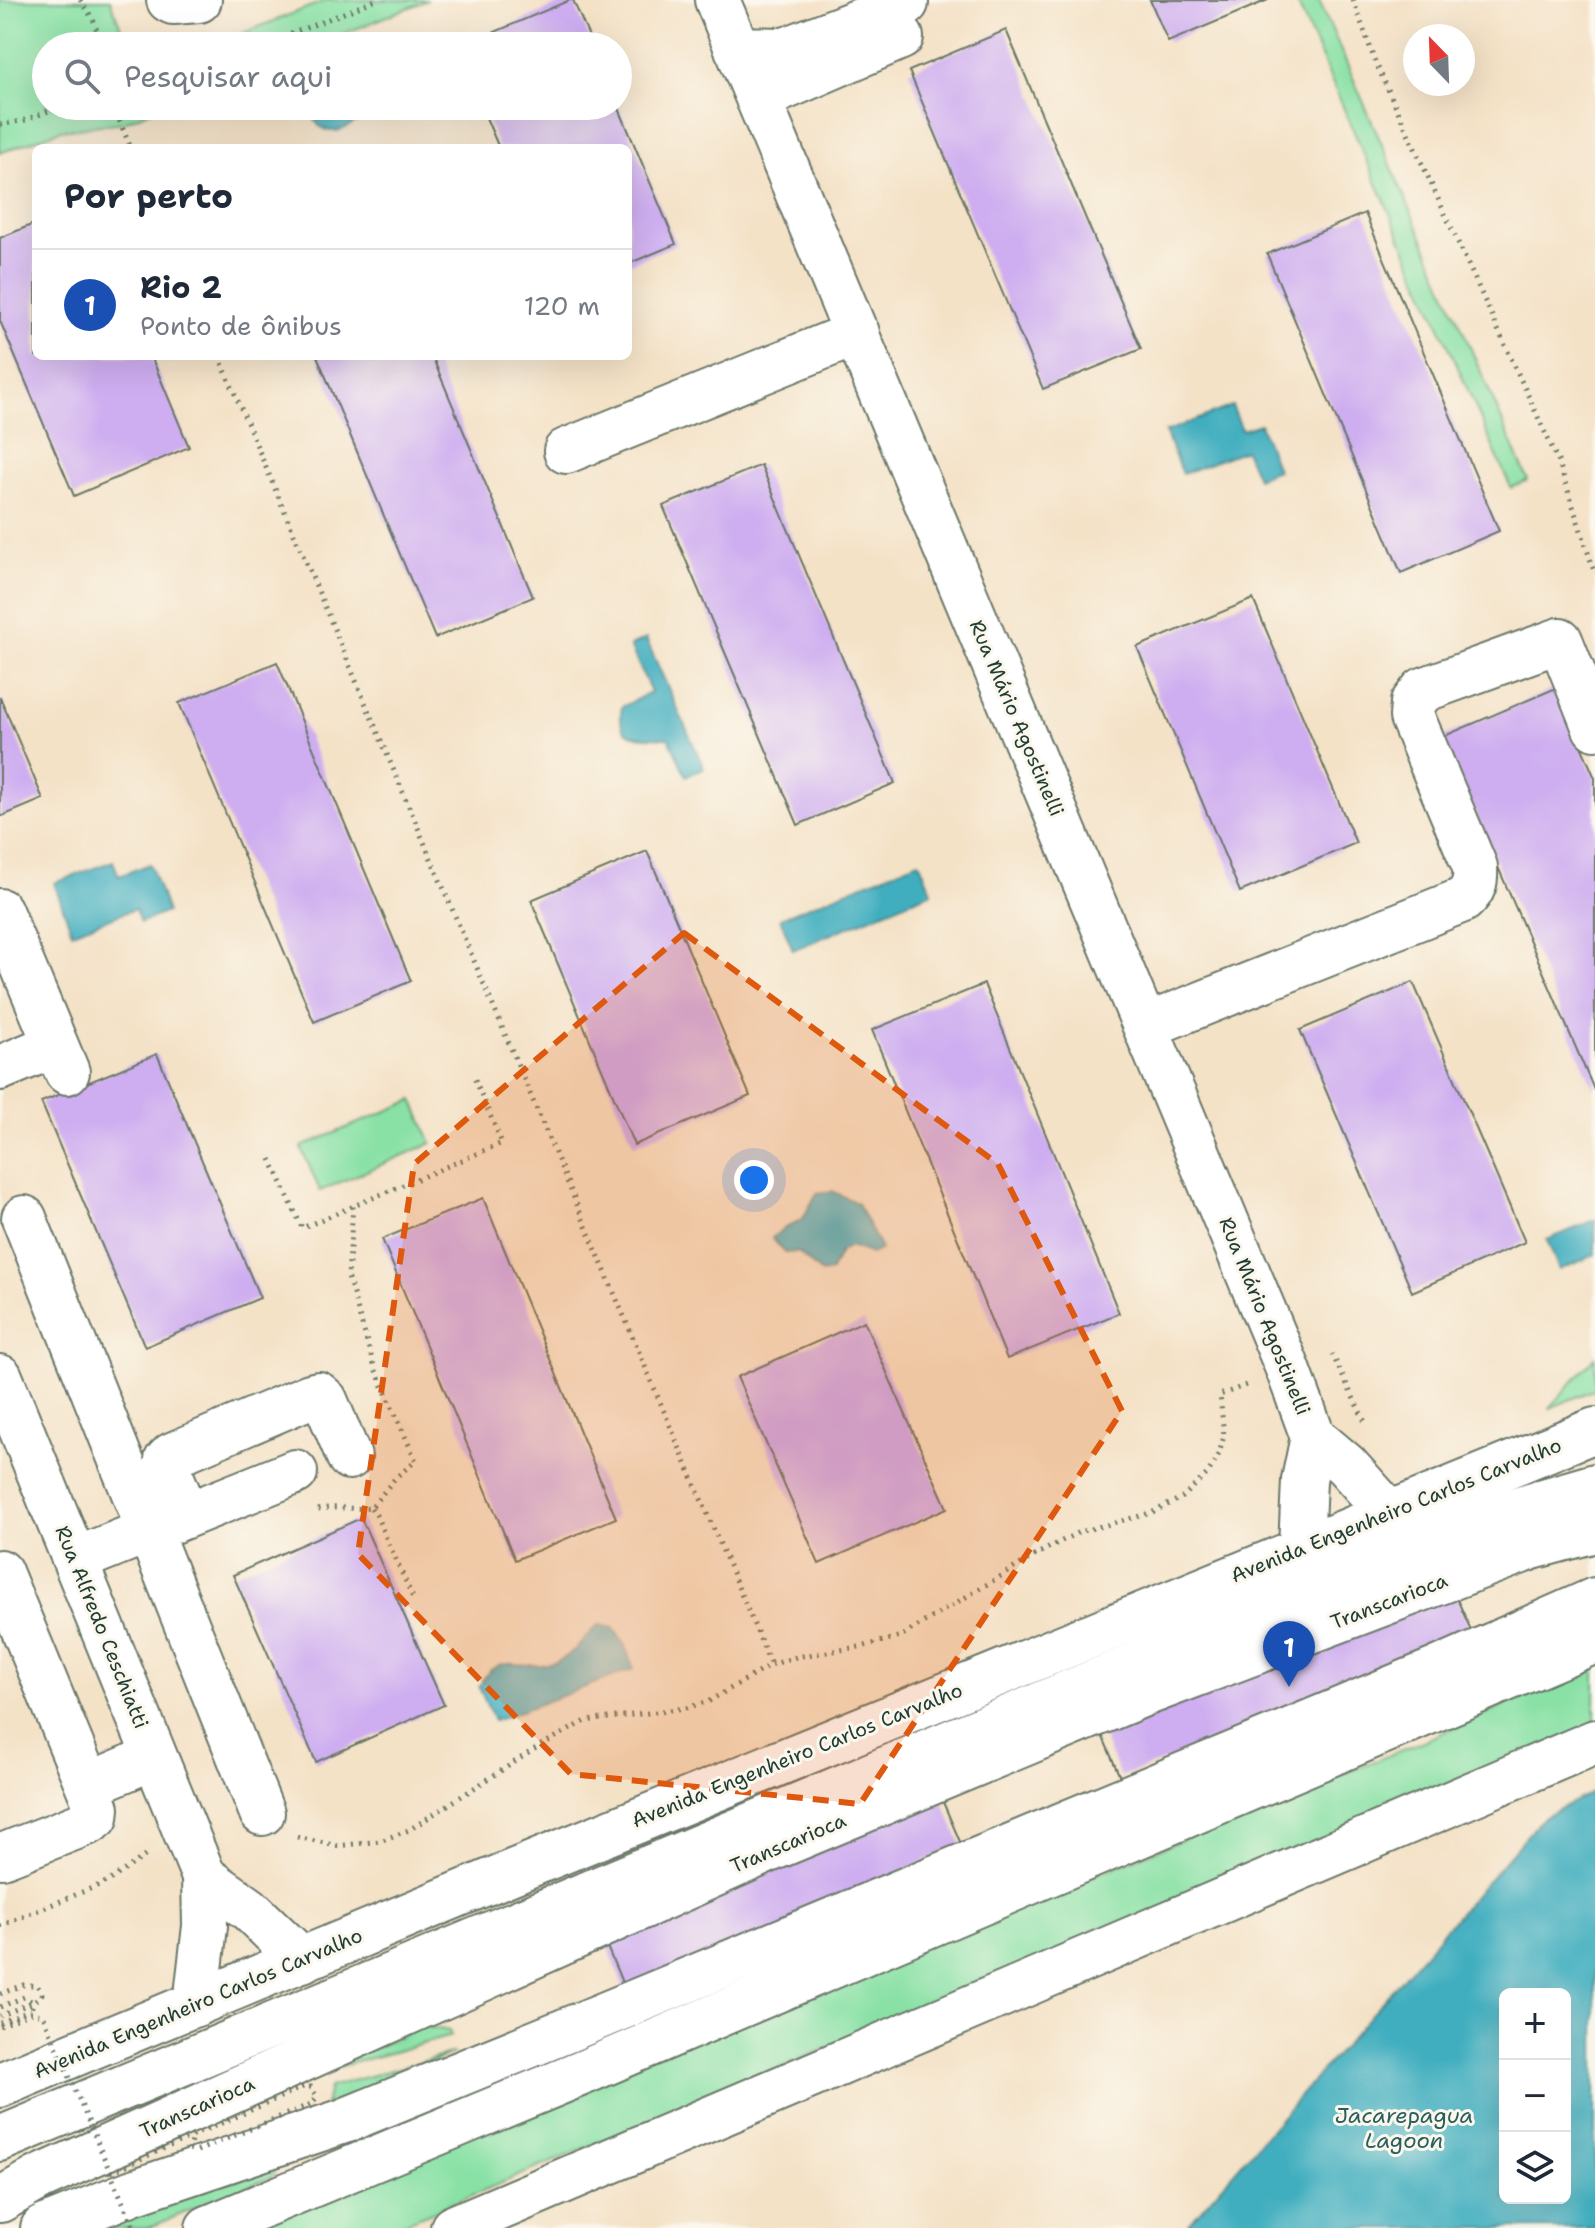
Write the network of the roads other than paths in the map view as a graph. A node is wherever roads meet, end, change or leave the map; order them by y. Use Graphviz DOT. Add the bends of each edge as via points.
graph roads {
  1 [pos="169,0"];
  2 [pos="199,0"];
  3 [pos="717,0"];
  4 [pos="908,20"];
  5 [pos="737,49"];
  6 [pos="758,99"];
  7 [pos="857,333"];
  8 [pos="566,451"];
  9 [pos="1595,728"];
  10 [pos="0,911"];
  11 [pos="1146,1026"];
  12 [pos="0,1068"];
  13 [pos="24,1218"];
  14 [pos="0,1377"];
  15 [pos="1595,1430"];
  16 [pos="1313,1437"];
  17 [pos="349,1457"];
  18 [pos="295,1472"];
  19 [pos="1595,1486"];
  20 [pos="1389,1513"];
  21 [pos="168,1522"];
  22 [pos="1595,1530"];
  23 [pos="1301,1548"];
  24 [pos="75,1560"];
  25 [pos="0,1572"];
  26 [pos="1595,1600"];
  27 [pos="1595,1641"];
  28 [pos="1595,1742"];
  29 [pos="154,1757"];
  30 [pos="88,1785"];
  31 [pos="279,1825"];
  32 [pos="2,1856"];
  33 [pos="204,1877"];
  34 [pos="302,1960"];
  35 [pos="196,2004"];
  36 [pos="0,2085"];
  37 [pos="0,2139"];
  38 [pos="19,2186"];
  39 [pos="0,2200"];
  40 [pos="43,2228"];
  41 [pos="208,2228"];
  42 [pos="453,2228"];
  1 -- 2 [label="main road"];
  3 -- 5 [label="main road, Rua Mário Agostinelli"];
  4 -- 5 [label="main road" via="785,50"];
  4 -- 6 [label="main road"];
  5 -- 6 [label="main road, Rua Mário Agostinelli"];
  6 -- 7 [label="main road, Rua Mário Agostinelli"];
  7 -- 8 [label="main road"];
  7 -- 11 [label="main road, Rua Mário Agostinelli"];
  9 -- 11 [label="main road" via="1560,640 1423,690 1413,703 1412,717 1475,867 1471,893"];
  10 -- 12 [label="main road" via="61,1058"];
  11 -- 16 [label="main road, Rua Mário Agostinelli"];
  13 -- 21 [label="main road"];
  14 -- 24 [label="main road, Rua Alfredo Ceschiatti"];
  15 -- 20 [label="main road, Avenida Engenheiro Carlos Carvalho"];
  16 -- 20 [label="main road, Rua Mário Agostinelli"];
  16 -- 23 [label="main road, Rua Mário Agostinelli" via="1304,1480"];
  17 -- 21 [label="main road" via="325,1400 310,1396 172,1455 167,1460"];
  18 -- 21 [label="main road"];
  19 -- 37 [label="main road, Avenida Engenheiro Carlos Carvalho" via="1489,1517"];
  20 -- 23 [label="main road, Avenida Engenheiro Carlos Carvalho"];
  21 -- 24 [label="main road"];
  21 -- 31 [label="main road"];
  22 -- 38 [label="main road, Transcarioca" via="1532,1547 1110,1708 771,1849"];
  23 -- 34 [label="main road, Avenida Engenheiro Carlos Carvalho"];
  24 -- 29 [label="main road, Rua Alfredo Ceschiatti"];
  25 -- 30 [label="main road"];
  26 -- 40 [label="main road" via="344,2121"];
  27 -- 41 [label="main road"];
  28 -- 42 [label="main road"];
  29 -- 30 [label="main road"];
  29 -- 33 [label="main road, Rua Alfredo Ceschiatti"];
  30 -- 32 [label="main road" via="96,1817"];
  33 -- 34 [label="main road" via="249,1909"];
  33 -- 35 [label="main road, Rua Alfredo Ceschiatti" via="205,1926"];
  34 -- 35 [label="main road, Avenida Engenheiro Carlos Carvalho"];
  35 -- 36 [label="main road, Avenida Engenheiro Carlos Carvalho"];
  38 -- 39 [label="main road, Transcarioca"];
}
